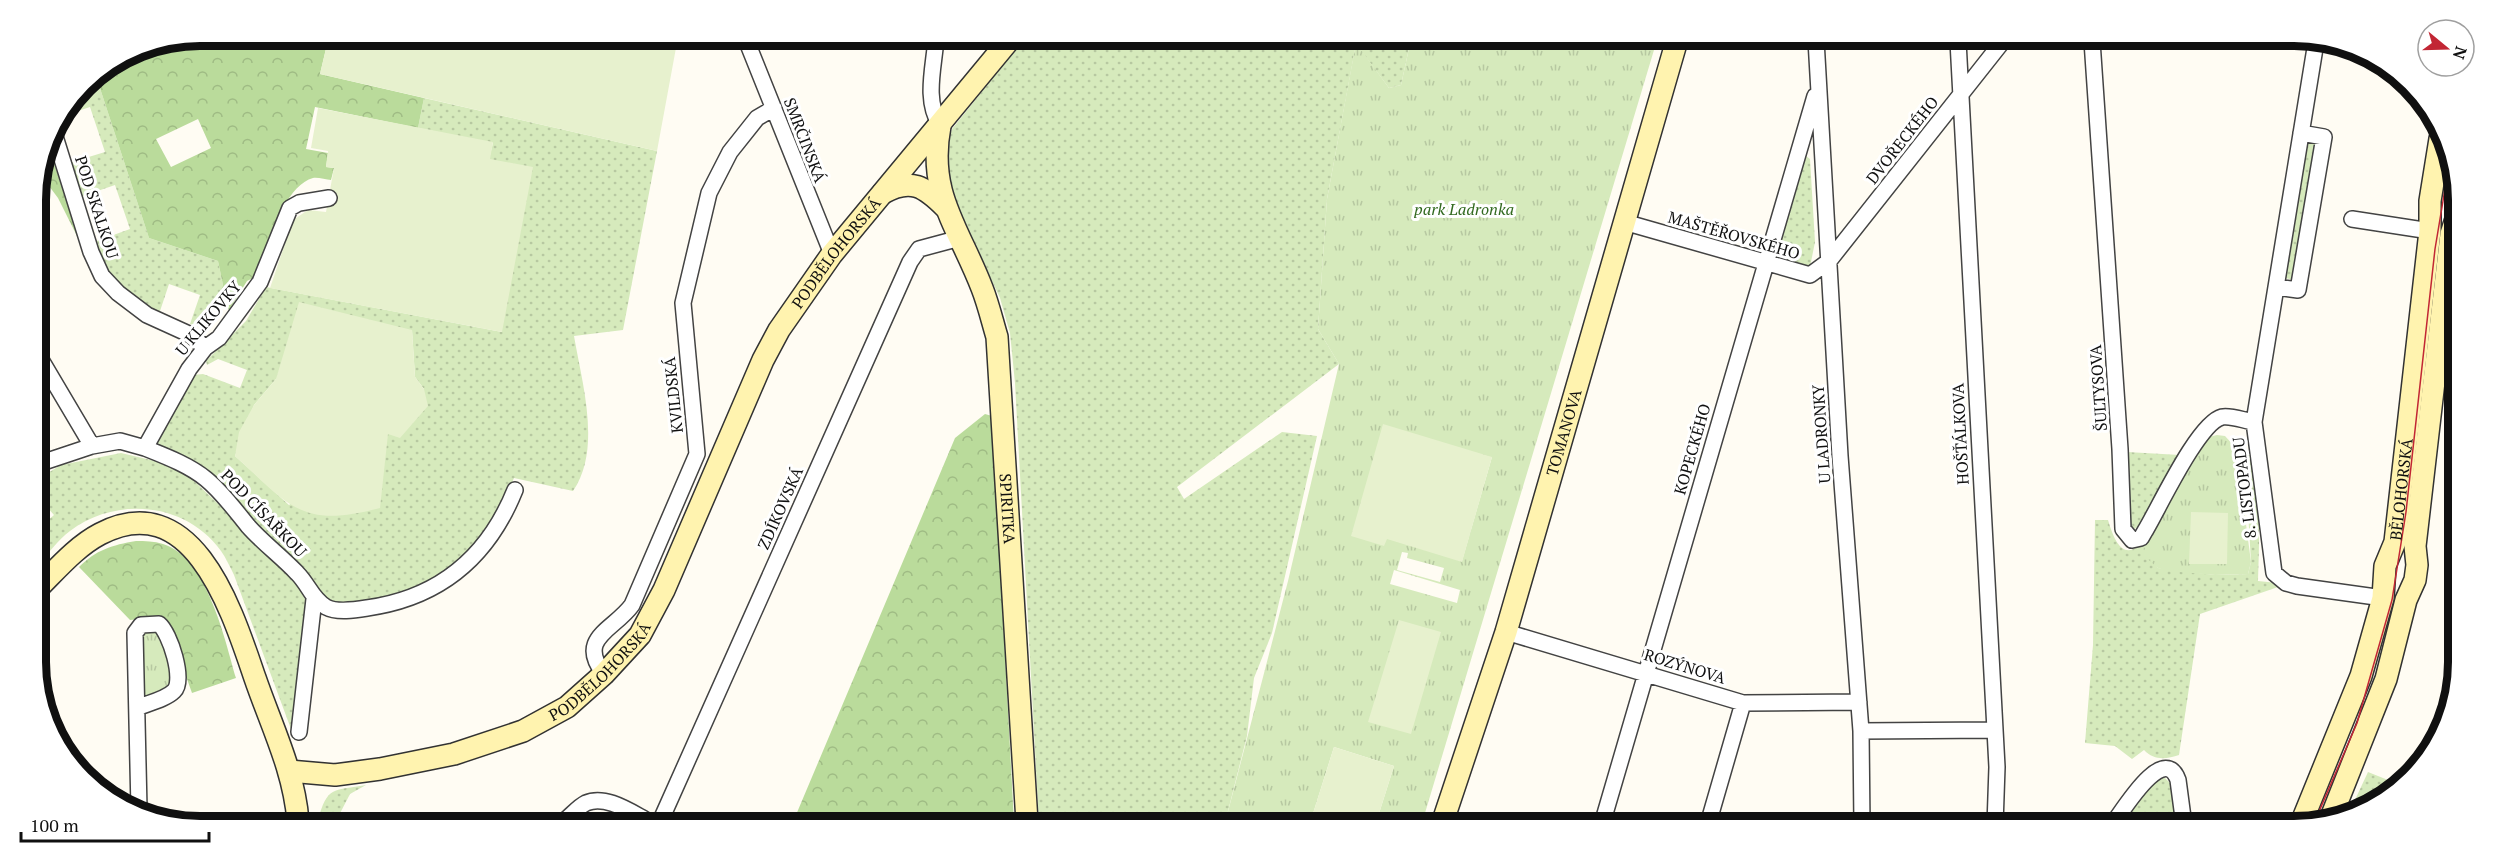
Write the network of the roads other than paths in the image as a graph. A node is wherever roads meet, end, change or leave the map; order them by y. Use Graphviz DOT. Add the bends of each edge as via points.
graph roads {
  1 [pos="1675,46"];
  2 [pos="1816,46"];
  3 [pos="1958,46"];
  4 [pos="1999,46"];
  5 [pos="2092,46"];
  6 [pos="749,47"];
  7 [pos="935,47"];
  8 [pos="1004,47"];
  9 [pos="2310,48"];
  10 [pos="2315,48"];
  11 [pos="2313,58"];
  12 [pos="1819,85"];
  13 [pos="1960,96"];
  14 [pos="774,108"];
  15 [pos="940,125"];
  16 [pos="2301,133"];
  17 [pos="57,144"];
  18 [pos="2438,149"];
  19 [pos="908,177"];
  20 [pos="329,198"];
  21 [pos="945,207"];
  22 [pos="2352,219"];
  23 [pos="1624,222"];
  24 [pos="2430,231"];
  25 [pos="960,238"];
  26 [pos="832,255"];
  27 [pos="1829,261"];
  28 [pos="1765,262"];
  29 [pos="2276,287"];
  30 [pos="2419,315"];
  31 [pos="2448,318"];
  32 [pos="205,348"];
  33 [pos="47,369"];
  34 [pos="2254,422"];
  35 [pos="92,446"];
  36 [pos="145,448"];
  37 [pos="46,461"];
  38 [pos="515,490"];
  39 [pos="46,580"];
  40 [pos="2383,598"];
  41 [pos="314,599"];
  42 [pos="1506,632"];
  43 [pos="1645,673"];
  44 [pos="604,674"];
  45 [pos="1858,702"];
  46 [pos="1743,703"];
  47 [pos="139,707"];
  48 [pos="1994,730"];
  49 [pos="1861,731"];
  50 [pos="299,732"];
  51 [pos="289,771"];
  52 [pos="139,803"];
  53 [pos="2334,810"];
  54 [pos="1445,815"];
  55 [pos="1604,815"];
  56 [pos="1711,815"];
  57 [pos="1862,815"];
  58 [pos="1995,815"];
  59 [pos="2119,815"];
  60 [pos="2182,815"];
  61 [pos="2305,815"];
  62 [pos="297,816"];
  63 [pos="570,816"];
  64 [pos="637,816"];
  65 [pos="663,816"];
  66 [pos="1027,816"];
  1 -- 23 [label="street, TOMANOVA"];
  2 -- 12 [label="street, U LADRONKY"];
  3 -- 13 [label="street, HOŠŤÁLKOVA"];
  4 -- 13 [label="street, DVOŘECKÉHO"];
  5 -- 34 [label="street, ŠULTYSOVA" via="2123,529 2127,536 2132,540 2140,538 2211,423 2224,417"];
  6 -- 14 [label="street, SMRČINSKÁ"];
  7 -- 15 [label="street" via="930,92 932,112"];
  8 -- 15 [label="street"];
  9 -- 11 [label="street"];
  10 -- 11 [label="street, 8. LISTOPADU"];
  11 -- 16 [label="street, 8. LISTOPADU"];
  12 -- 27 [label="street, U LADRONKY"];
  12 -- 28 [label="street, KOPECKÉHO"];
  13 -- 27 [label="street, DVOŘECKÉHO"];
  13 -- 48 [label="street, HOŠŤÁLKOVA"];
  14 -- 26 [label="street, SMRČINSKÁ"];
  14 -- 44 [label="street, KVILDSKÁ" via="757,118 730,152 709,193 683,303 697,454 632,605 595,642 595,656"];
  15 -- 19 [label="street"];
  15 -- 21 [label="street, SPIRITKA" via="936,157"];
  16 -- 29 [label="street, 8. LISTOPADU"];
  16 -- 29 [label="street" via="2324,137 2298,290"];
  17 -- 32 [label="street, POD SKALKOU" via="102,276 147,315 191,335"];
  18 -- 24 [label="street, BĚLOHORSKÁ" via="2430,201"];
  19 -- 21 [label="street, SPIRITKA"];
  19 -- 26 [label="street, PODBĚLOHORSKÁ" via="882,194"];
  20 -- 32 [label="street, U KLIKOVKY" via="290,208 260,282 219,338"];
  21 -- 25 [label="street, SPIRITKA"];
  22 -- 24 [label="street"];
  23 -- 28 [label="street, MAŠTĚŘOVSKÉHO"];
  23 -- 42 [label="street, TOMANOVA"];
  24 -- 30 [label="street, BĚLOHORSKÁ"];
  25 -- 65 [label="street, ZDÍKOVSKÁ" via="919,249 910,262"];
  25 -- 66 [label="street, SPIRITKA" via="983,289 997,337"];
  26 -- 44 [label="street, PODBĚLOHORSKÁ" via="779,330 763,360 640,634"];
  27 -- 28 [label="street, MAŠTĚŘOVSKÉHO" via="1810,275"];
  27 -- 45 [label="street, U LADRONKY"];
  28 -- 43 [label="street, KOPECKÉHO"];
  29 -- 34 [label="street, 8. LISTOPADU"];
  30 -- 31 [label="street"];
  30 -- 40 [label="street, BĚLOHORSKÁ" via="2395,542 2385,566"];
  31 -- 53 [label="street, BĚLOHORSKÁ" via="2415,546 2415,580 2406,600 2386,679"];
  32 -- 36 [label="street, U KLIKOVKY"];
  33 -- 35 [label="street"];
  34 -- 40 [label="street, 8. LISTOPADU" via="2274,573 2297,586"];
  35 -- 36 [label="street" via="120,441"];
  35 -- 37 [label="street"];
  36 -- 41 [label="street, POD CÍSAŘKOU" via="205,478 300,576"];
  38 -- 41 [label="street" via="496,529 473,558 418,596 351,610 329,609"];
  39 -- 51 [label="street" via="80,548 112,529 146,525 167,530 184,540 219,584"];
  40 -- 61 [label="street, BĚLOHORSKÁ" via="2358,686"];
  41 -- 50 [label="street"];
  42 -- 43 [label="street, ROZÝNOVA"];
  42 -- 54 [label="street, TOMANOVA"];
  43 -- 46 [label="street, ROZÝNOVA"];
  43 -- 55 [label="street, KOPECKÉHO"];
  44 -- 51 [label="street, PODBĚLOHORSKÁ" via="551,717 484,746 335,775"];
  45 -- 46 [label="street, ROZÝNOVA"];
  45 -- 49 [label="street, U LADRONKY"];
  46 -- 56 [label="street"];
  47 -- 47 [label="street" via="170,694 177,684 167,634 155,624 146,623 136,630"];
  47 -- 52 [label="street"];
  48 -- 49 [label="street"];
  48 -- 58 [label="street, HOŠŤÁLKOVA"];
  49 -- 57 [label="street, U LADRONKY"];
  51 -- 62 [label="street"];
  59 -- 60 [label="street" via="2148,777 2166,768 2176,774"];
  63 -- 64 [label="street" via="596,800"];
}
